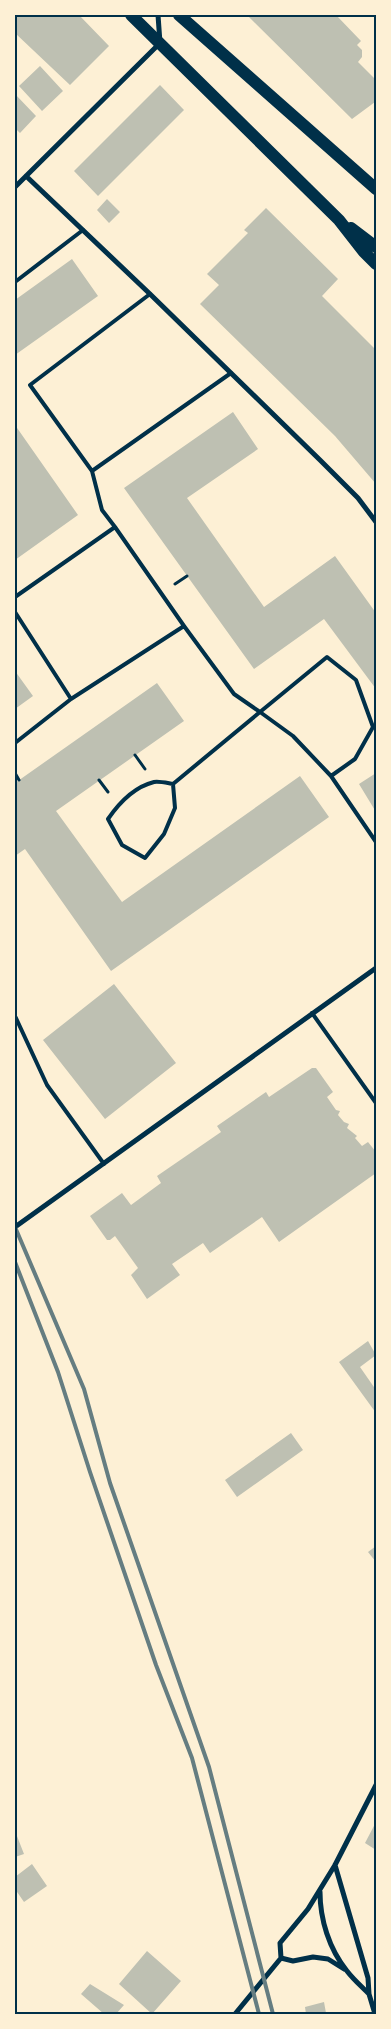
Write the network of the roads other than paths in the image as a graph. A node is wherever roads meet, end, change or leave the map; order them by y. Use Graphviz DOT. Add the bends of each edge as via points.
graph roads {
  1 [pos="131,15"];
  2 [pos="158,15"];
  3 [pos="179,15"];
  4 [pos="160,43"];
  5 [pos="26,176"];
  6 [pos="15,188"];
  7 [pos="376,189"];
  8 [pos="339,220"];
  9 [pos="83,230"];
  10 [pos="376,246"];
  11 [pos="376,264"];
  12 [pos="15,282"];
  13 [pos="150,294"];
  14 [pos="230,373"];
  15 [pos="92,471"];
  16 [pos="376,522"];
  17 [pos="115,527"];
  18 [pos="15,597"];
  19 [pos="15,612"];
  20 [pos="184,626"];
  21 [pos="71,699"];
  22 [pos="260,712"];
  23 [pos="15,744"];
  24 [pos="331,776"];
  25 [pos="174,784"];
  26 [pos="376,842"];
  27 [pos="376,968"];
  28 [pos="312,1013"];
  29 [pos="15,1016"];
  30 [pos="376,1103"];
  31 [pos="104,1164"];
  32 [pos="15,1227"];
  33 [pos="376,1785"];
  34 [pos="334,1865"];
  35 [pos="320,1890"];
  36 [pos="281,1958"];
  37 [pos="346,1970"];
  38 [pos="369,1994"];
  39 [pos="235,2014"];
  40 [pos="375,2014"];
  1 -- 4 [label="main road"];
  2 -- 4 [label="street"];
  3 -- 7 [label="main road"];
  4 -- 5 [label="street"];
  4 -- 8 [label="main road"];
  5 -- 6 [label="street"];
  5 -- 9 [label="street"];
  8 -- 10 [label="main road"];
  8 -- 11 [label="main road"];
  9 -- 12 [label="lane"];
  9 -- 13 [label="street"];
  13 -- 14 [label="street"];
  13 -- 15 [label="lane" via="30,385"];
  14 -- 15 [label="lane"];
  14 -- 16 [label="street" via="346,486"];
  15 -- 17 [label="lane" via="102,510"];
  17 -- 18 [label="lane"];
  17 -- 20 [label="lane"];
  19 -- 21 [label="lane"];
  20 -- 21 [label="lane"];
  20 -- 22 [label="lane" via="234,694"];
  21 -- 23 [label="lane"];
  22 -- 24 [label="lane" via="292,736"];
  22 -- 24 [label="lane" via="327,656 356,680 373,727 355,759"];
  22 -- 25 [label="lane"];
  24 -- 26 [label="lane"];
  25 -- 25 [label="lane" via="155,782 134,791 118,804 108,819 122,845 146,858 164,834 175,808"];
  27 -- 28 [label="street"];
  28 -- 30 [label="lane"];
  28 -- 31 [label="street"];
  29 -- 31 [label="lane" via="48,1085"];
  31 -- 32 [label="street"];
  33 -- 34 [label="street"];
  34 -- 35 [label="street"];
  34 -- 38 [label="street" via="368,1978"];
  35 -- 36 [label="street" via="280,1943"];
  35 -- 37 [label="street" via="320,1910 329,1940"];
  36 -- 37 [label="street" via="293,1961 313,1957 328,1959"];
  36 -- 39 [label="street"];
  37 -- 38 [label="street"];
  38 -- 40 [label="street"];
}
